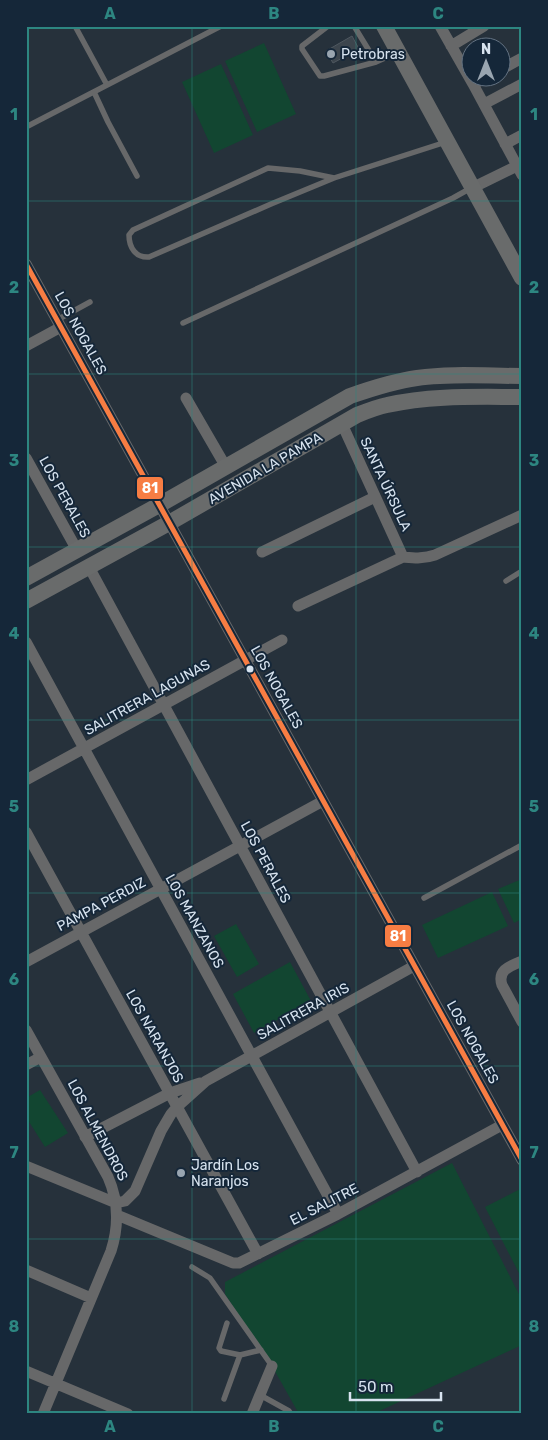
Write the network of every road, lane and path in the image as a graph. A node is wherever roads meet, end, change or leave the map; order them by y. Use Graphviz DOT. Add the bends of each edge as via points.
graph roads {
  1 [pos="75,26"];
  2 [pos="221,26"];
  3 [pos="328,26"];
  4 [pos="354,26"];
  5 [pos="384,26"];
  6 [pos="440,26"];
  7 [pos="484,26"];
  8 [pos="451,46"];
  9 [pos="398,53"];
  10 [pos="522,58"];
  11 [pos="376,62"];
  12 [pos="460,62"];
  13 [pos="510,65"];
  14 [pos="522,84"];
  15 [pos="107,85"];
  16 [pos="475,88"];
  17 [pos="94,92"];
  18 [pos="484,104"];
  19 [pos="26,127"];
  20 [pos="522,135"];
  21 [pos="448,142"];
  22 [pos="505,144"];
  23 [pos="519,170"];
  24 [pos="137,176"];
  25 [pos="334,178"];
  26 [pos="472,188"];
  27 [pos="26,264"];
  28 [pos="522,278"];
  29 [pos="90,302"];
  30 [pos="183,323"];
  31 [pos="59,324"];
  32 [pos="26,346"];
  33 [pos="522,376"];
  34 [pos="522,397"];
  35 [pos="186,398"];
  36 [pos="342,424"];
  37 [pos="26,458"];
  38 [pos="226,467"];
  39 [pos="375,496"];
  40 [pos="159,505"];
  41 [pos="522,516"];
  42 [pos="169,523"];
  43 [pos="77,550"];
  44 [pos="262,552"];
  45 [pos="403,557"];
  46 [pos="89,567"];
  47 [pos="522,572"];
  48 [pos="26,578"];
  49 [pos="506,581"];
  50 [pos="26,601"];
  51 [pos="298,606"];
  52 [pos="282,640"];
  53 [pos="26,642"];
  54 [pos="244,660"];
  55 [pos="164,704"];
  56 [pos="84,748"];
  57 [pos="26,780"];
  58 [pos="322,801"];
  59 [pos="26,832"];
  60 [pos="522,845"];
  61 [pos="240,846"];
  62 [pos="161,889"];
  63 [pos="424,898"];
  64 [pos="82,932"];
  65 [pos="522,961"];
  66 [pos="26,962"];
  67 [pos="414,966"];
  68 [pos="330,1012"];
  69 [pos="522,1022"];
  70 [pos="26,1030"];
  71 [pos="251,1056"];
  72 [pos="41,1057"];
  73 [pos="26,1065"];
  74 [pos="206,1081"];
  75 [pos="170,1093"];
  76 [pos="177,1107"];
  77 [pos="502,1124"];
  78 [pos="85,1137"];
  79 [pos="522,1160"];
  80 [pos="26,1166"];
  81 [pos="417,1172"];
  82 [pos="116,1203"];
  83 [pos="338,1214"];
  84 [pos="117,1215"];
  85 [pos="258,1254"];
  86 [pos="192,1267"];
  87 [pos="26,1270"];
  88 [pos="91,1298"];
  89 [pos="227,1323"];
  90 [pos="262,1350"];
  91 [pos="240,1355"];
  92 [pos="272,1366"];
  93 [pos="26,1371"];
  94 [pos="56,1383"];
  95 [pos="260,1395"];
  96 [pos="224,1399"];
  97 [pos="43,1414"];
  98 [pos="128,1414"];
  99 [pos="252,1414"];
  100 [pos="291,1414"];
  1 -- 15 [label="lane"];
  2 -- 15 [label="lane"];
  3 -- 11 [label="lane" via="302,46 320,76"];
  4 -- 11 [label="lane"];
  5 -- 9 [label="street"];
  6 -- 8 [label="street"];
  7 -- 8 [label="street"];
  8 -- 12 [label="street"];
  9 -- 11 [label="lane"];
  9 -- 21 [label="street"];
  10 -- 13 [label="street"];
  14 -- 18 [label="street"];
  15 -- 17 [label="lane"];
  16 -- 18 [label="street"];
  17 -- 19 [label="lane"];
  17 -- 24 [label="lane"];
  18 -- 22 [label="street"];
  20 -- 22 [label="street"];
  21 -- 25 [label="lane"];
  21 -- 26 [label="street"];
  22 -- 23 [label="street"];
  23 -- 26 [label="street"];
  25 -- 25 [label="lane" via="149,257 136,255 129,242 129,235 134,230 268,168"];
  26 -- 28 [label="street"];
  26 -- 30 [label="lane"];
  27 -- 31 [label="street, LOS NOGALES"];
  29 -- 31 [label="lane"];
  31 -- 32 [label="street"];
  31 -- 40 [label="street, LOS NOGALES"];
  33 -- 38 [label="street, AVENIDA LA PAMPA" via="419,378 384,384 350,396"];
  34 -- 36 [label="street, AVENIDA LA PAMPA" via="415,400 385,405"];
  35 -- 38 [label="street"];
  36 -- 39 [label="street, SANTA ÚRSULA"];
  36 -- 42 [label="street, AVENIDA LA PAMPA"];
  37 -- 43 [label="street, LOS PERALES"];
  38 -- 40 [label="street, AVENIDA LA PAMPA"];
  39 -- 44 [label="street"];
  39 -- 45 [label="street, SANTA ÚRSULA"];
  40 -- 42 [label="street, LOS NOGALES"];
  40 -- 43 [label="street, AVENIDA LA PAMPA"];
  41 -- 45 [label="street" via="435,555 417,559"];
  42 -- 46 [label="street, AVENIDA LA PAMPA"];
  42 -- 54 [label="street, LOS NOGALES"];
  43 -- 48 [label="street, AVENIDA LA PAMPA"];
  45 -- 51 [label="street"];
  46 -- 50 [label="street, AVENIDA LA PAMPA"];
  46 -- 55 [label="street, LOS PERALES"];
  47 -- 49 [label="lane"];
  52 -- 54 [label="street, SALITRERA LAGUNAS"];
  53 -- 56 [label="street, LOS MANZANOS"];
  54 -- 55 [label="street, SALITRERA LAGUNAS"];
  54 -- 58 [label="street, LOS NOGALES"];
  55 -- 56 [label="street, SALITRERA LAGUNAS"];
  55 -- 61 [label="street, LOS PERALES"];
  56 -- 57 [label="street, SALITRERA LAGUNAS"];
  56 -- 62 [label="street, LOS MANZANOS"];
  58 -- 61 [label="street, PAMPA PERDIZ"];
  58 -- 67 [label="street, LOS NOGALES"];
  59 -- 64 [label="street, LOS NARANJOS"];
  60 -- 63 [label="lane"];
  61 -- 62 [label="street, PAMPA PERDIZ"];
  61 -- 68 [label="street, LOS PERALES"];
  62 -- 64 [label="street, PAMPA PERDIZ"];
  62 -- 71 [label="street, LOS MANZANOS"];
  64 -- 66 [label="street, PAMPA PERDIZ"];
  64 -- 75 [label="street, LOS NARANJOS"];
  65 -- 69 [label="street" via="506,968 501,976 502,986"];
  67 -- 68 [label="street, SALITRERA IRIS"];
  67 -- 77 [label="street, LOS NOGALES"];
  68 -- 71 [label="street, SALITRERA IRIS"];
  68 -- 81 [label="street, LOS PERALES"];
  70 -- 72 [label="street, LOS ALMENDROS"];
  71 -- 74 [label="street, SALITRERA IRIS"];
  71 -- 83 [label="street, LOS MANZANOS"];
  72 -- 73 [label="street"];
  72 -- 78 [label="street, LOS ALMENDROS"];
  74 -- 75 [label="street, SALITRERA IRIS"];
  74 -- 76 [label="street, SALITRERA IRIS"];
  75 -- 76 [label="street, LOS NARANJOS"];
  75 -- 78 [label="street, SALITRERA IRIS"];
  76 -- 82 [label="street, SALITRERA IRIS" via="161,1131 135,1191 125,1201"];
  76 -- 85 [label="street, LOS NARANJOS"];
  77 -- 79 [label="street"];
  77 -- 81 [label="street, EL SALITRE"];
  78 -- 82 [label="street, LOS ALMENDROS" via="108,1177"];
  80 -- 82 [label="street"];
  81 -- 83 [label="street, EL SALITRE"];
  82 -- 84 [label="street, LOS ALMENDROS"];
  83 -- 85 [label="street, EL SALITRE"];
  84 -- 85 [label="street, EL SALITRE" via="233,1264"];
  84 -- 88 [label="street, LOS ALMENDROS" via="115,1240"];
  86 -- 90 [label="lane" via="210,1278"];
  87 -- 88 [label="street"];
  88 -- 94 [label="street"];
  89 -- 91 [label="lane" via="219,1348"];
  90 -- 91 [label="lane"];
  90 -- 92 [label="lane"];
  91 -- 96 [label="lane"];
  92 -- 95 [label="street"];
  93 -- 94 [label="street"];
  94 -- 97 [label="street"];
  94 -- 98 [label="street"];
  95 -- 99 [label="street"];
  95 -- 100 [label="lane"];
}
